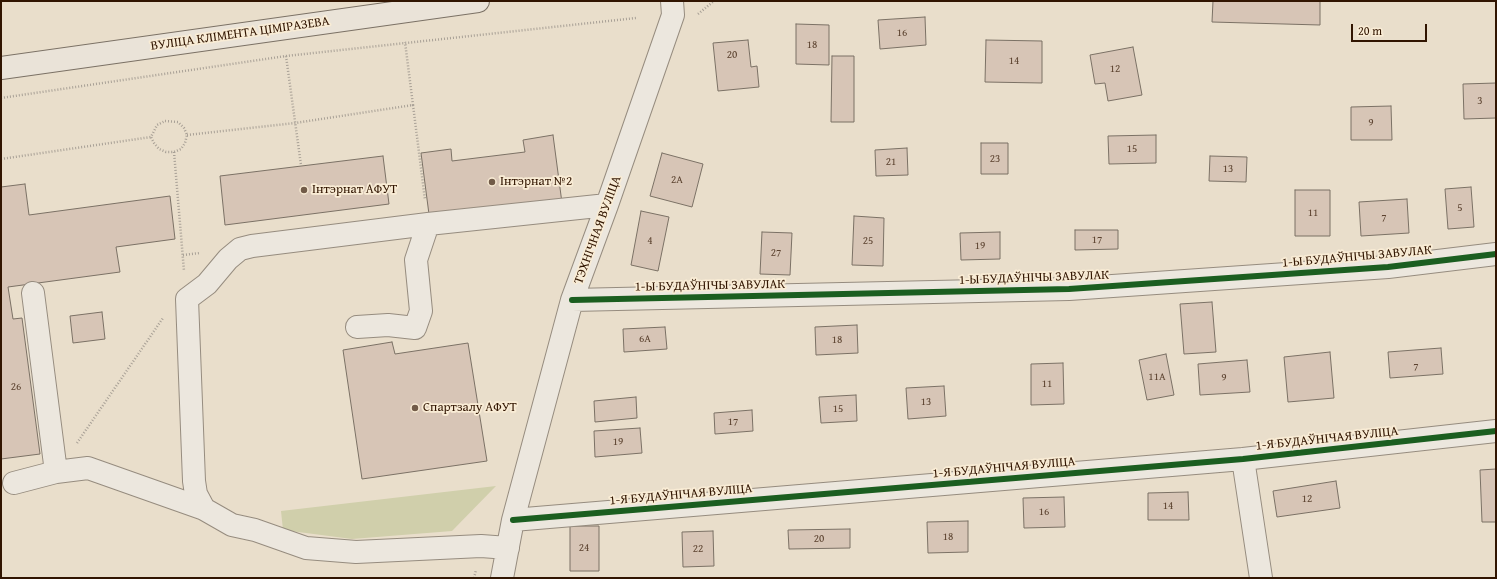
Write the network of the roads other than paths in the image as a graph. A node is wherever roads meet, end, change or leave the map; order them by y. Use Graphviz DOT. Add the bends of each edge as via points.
graph roads {
  1 [pos="478,1"];
  2 [pos="672,1"];
  3 [pos="1,68"];
  4 [pos="607,205"];
  5 [pos="428,224"];
  6 [pos="1496,254"];
  7 [pos="33,293"];
  8 [pos="572,300"];
  9 [pos="357,327"];
  10 [pos="1496,431"];
  11 [pos="1243,459"];
  12 [pos="56,472"];
  13 [pos="14,483"];
  14 [pos="204,508"];
  15 [pos="514,520"];
  16 [pos="508,548"];
  17 [pos="502,578"];
  18 [pos="1261,578"];
  1 -- 3 [label="main road, ВУЛІЦА КЛІМЕНТА ЦІМІРАЗЕВА"];
  2 -- 4 [label="street, ТЭХНІЧНАЯ ВУЛІЦА" via="673,15"];
  4 -- 5 [label="street"];
  4 -- 8 [label="street, ТЭХНІЧНАЯ ВУЛІЦА"];
  5 -- 9 [label="street" via="416,260 421,311 414,328 388,325"];
  5 -- 14 [label="street" via="240,249 207,284 187,299 194,481 196,494"];
  6 -- 8 [label="street, 1-Ы БУДАЎНІЧЫ ЗАВУЛАК" via="1388,267 1069,289"];
  7 -- 12 [label="street"];
  8 -- 15 [label="street, ТЭХНІЧНАЯ ВУЛІЦА"];
  10 -- 11 [label="street, 1-Я БУДАЎНІЧАЯ ВУЛІЦА"];
  11 -- 15 [label="street, 1-Я БУДАЎНІЧАЯ ВУЛІЦА"];
  11 -- 18 [label="street"];
  12 -- 13 [label="street"];
  12 -- 14 [label="street" via="88,468"];
  14 -- 16 [label="street" via="232,525 255,530 306,548 356,552 451,547"];
  15 -- 16 [label="street, ТЭХНІЧНАЯ ВУЛІЦА"];
  16 -- 17 [label="street, ТЭХНІЧНАЯ ВУЛІЦА"];
}
